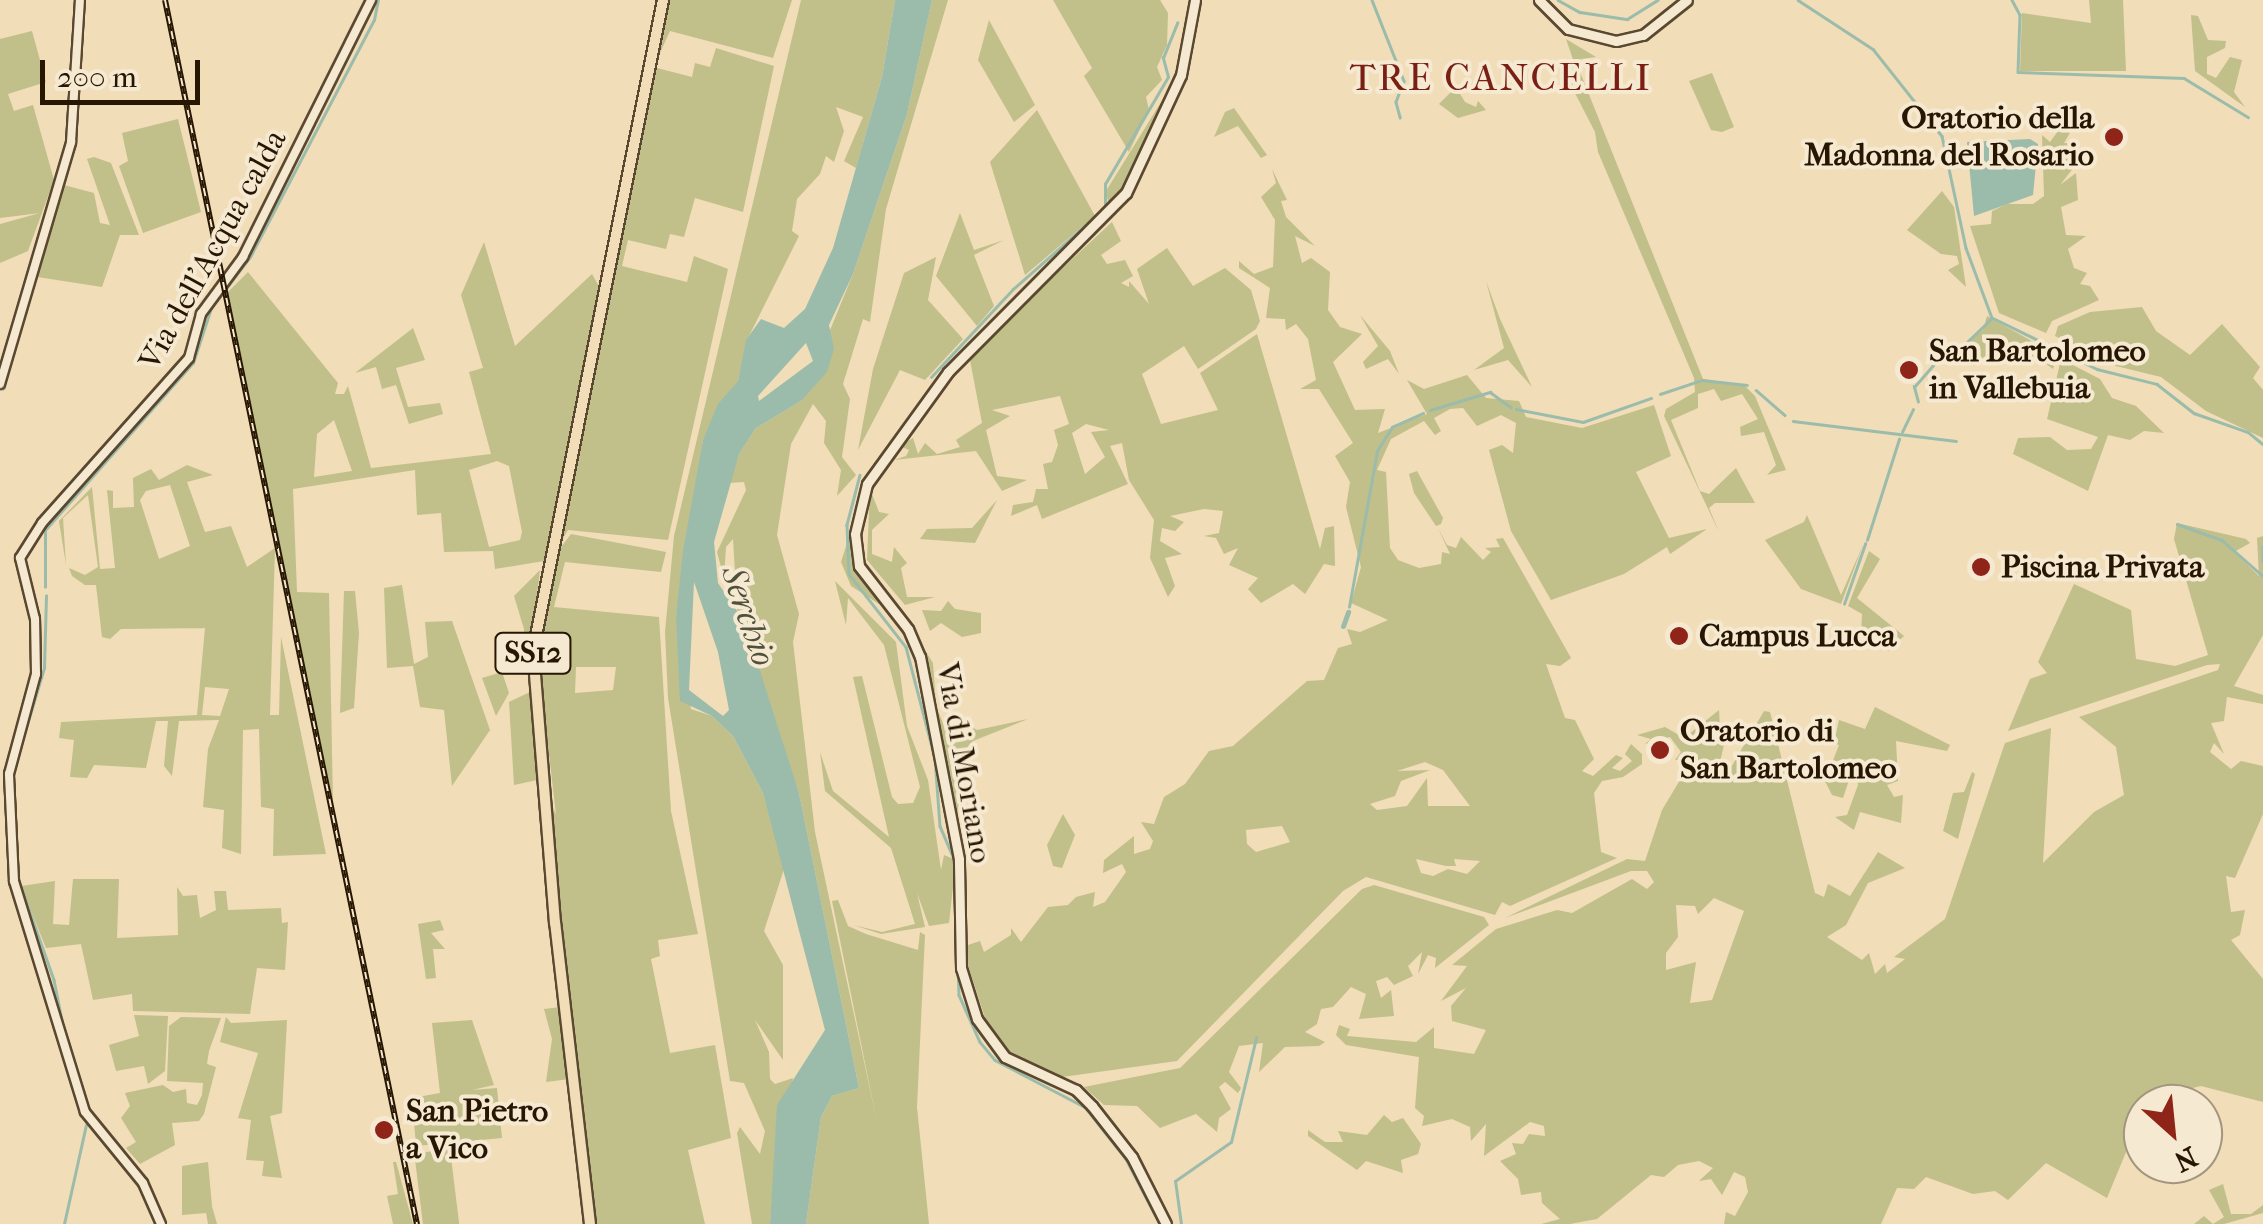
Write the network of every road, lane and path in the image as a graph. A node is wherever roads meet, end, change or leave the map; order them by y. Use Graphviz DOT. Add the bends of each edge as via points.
graph roads {
  1 [pos="80,0"];
  2 [pos="372,0"];
  3 [pos="663,0"];
  4 [pos="1196,0"];
  5 [pos="1539,0"];
  6 [pos="1687,0"];
  7 [pos="0,384"];
  8 [pos="162,1224"];
  9 [pos="590,1224"];
  10 [pos="1166,1224"];
  1 -- 7 [label="street" via="71,142"];
  2 -- 8 [label="street, Via dell'Acqua calda" via="243,256 201,313 189,358 42,523 20,558 35,619 36,664 9,774 14,881 87,1114 143,1183"];
  3 -- 9 [label="main road, SS12" via="533,651 555,923"];
  4 -- 10 [label="main road, Via di Moriano" via="1184,67 1126,193 948,372 867,484 855,534 859,566 908,629 920,657 959,859 961,968 977,1019 1005,1058 1076,1090 1092,1106 1127,1149"];
  5 -- 6 [label="main road" via="1568,29 1616,41 1650,32"];
}
